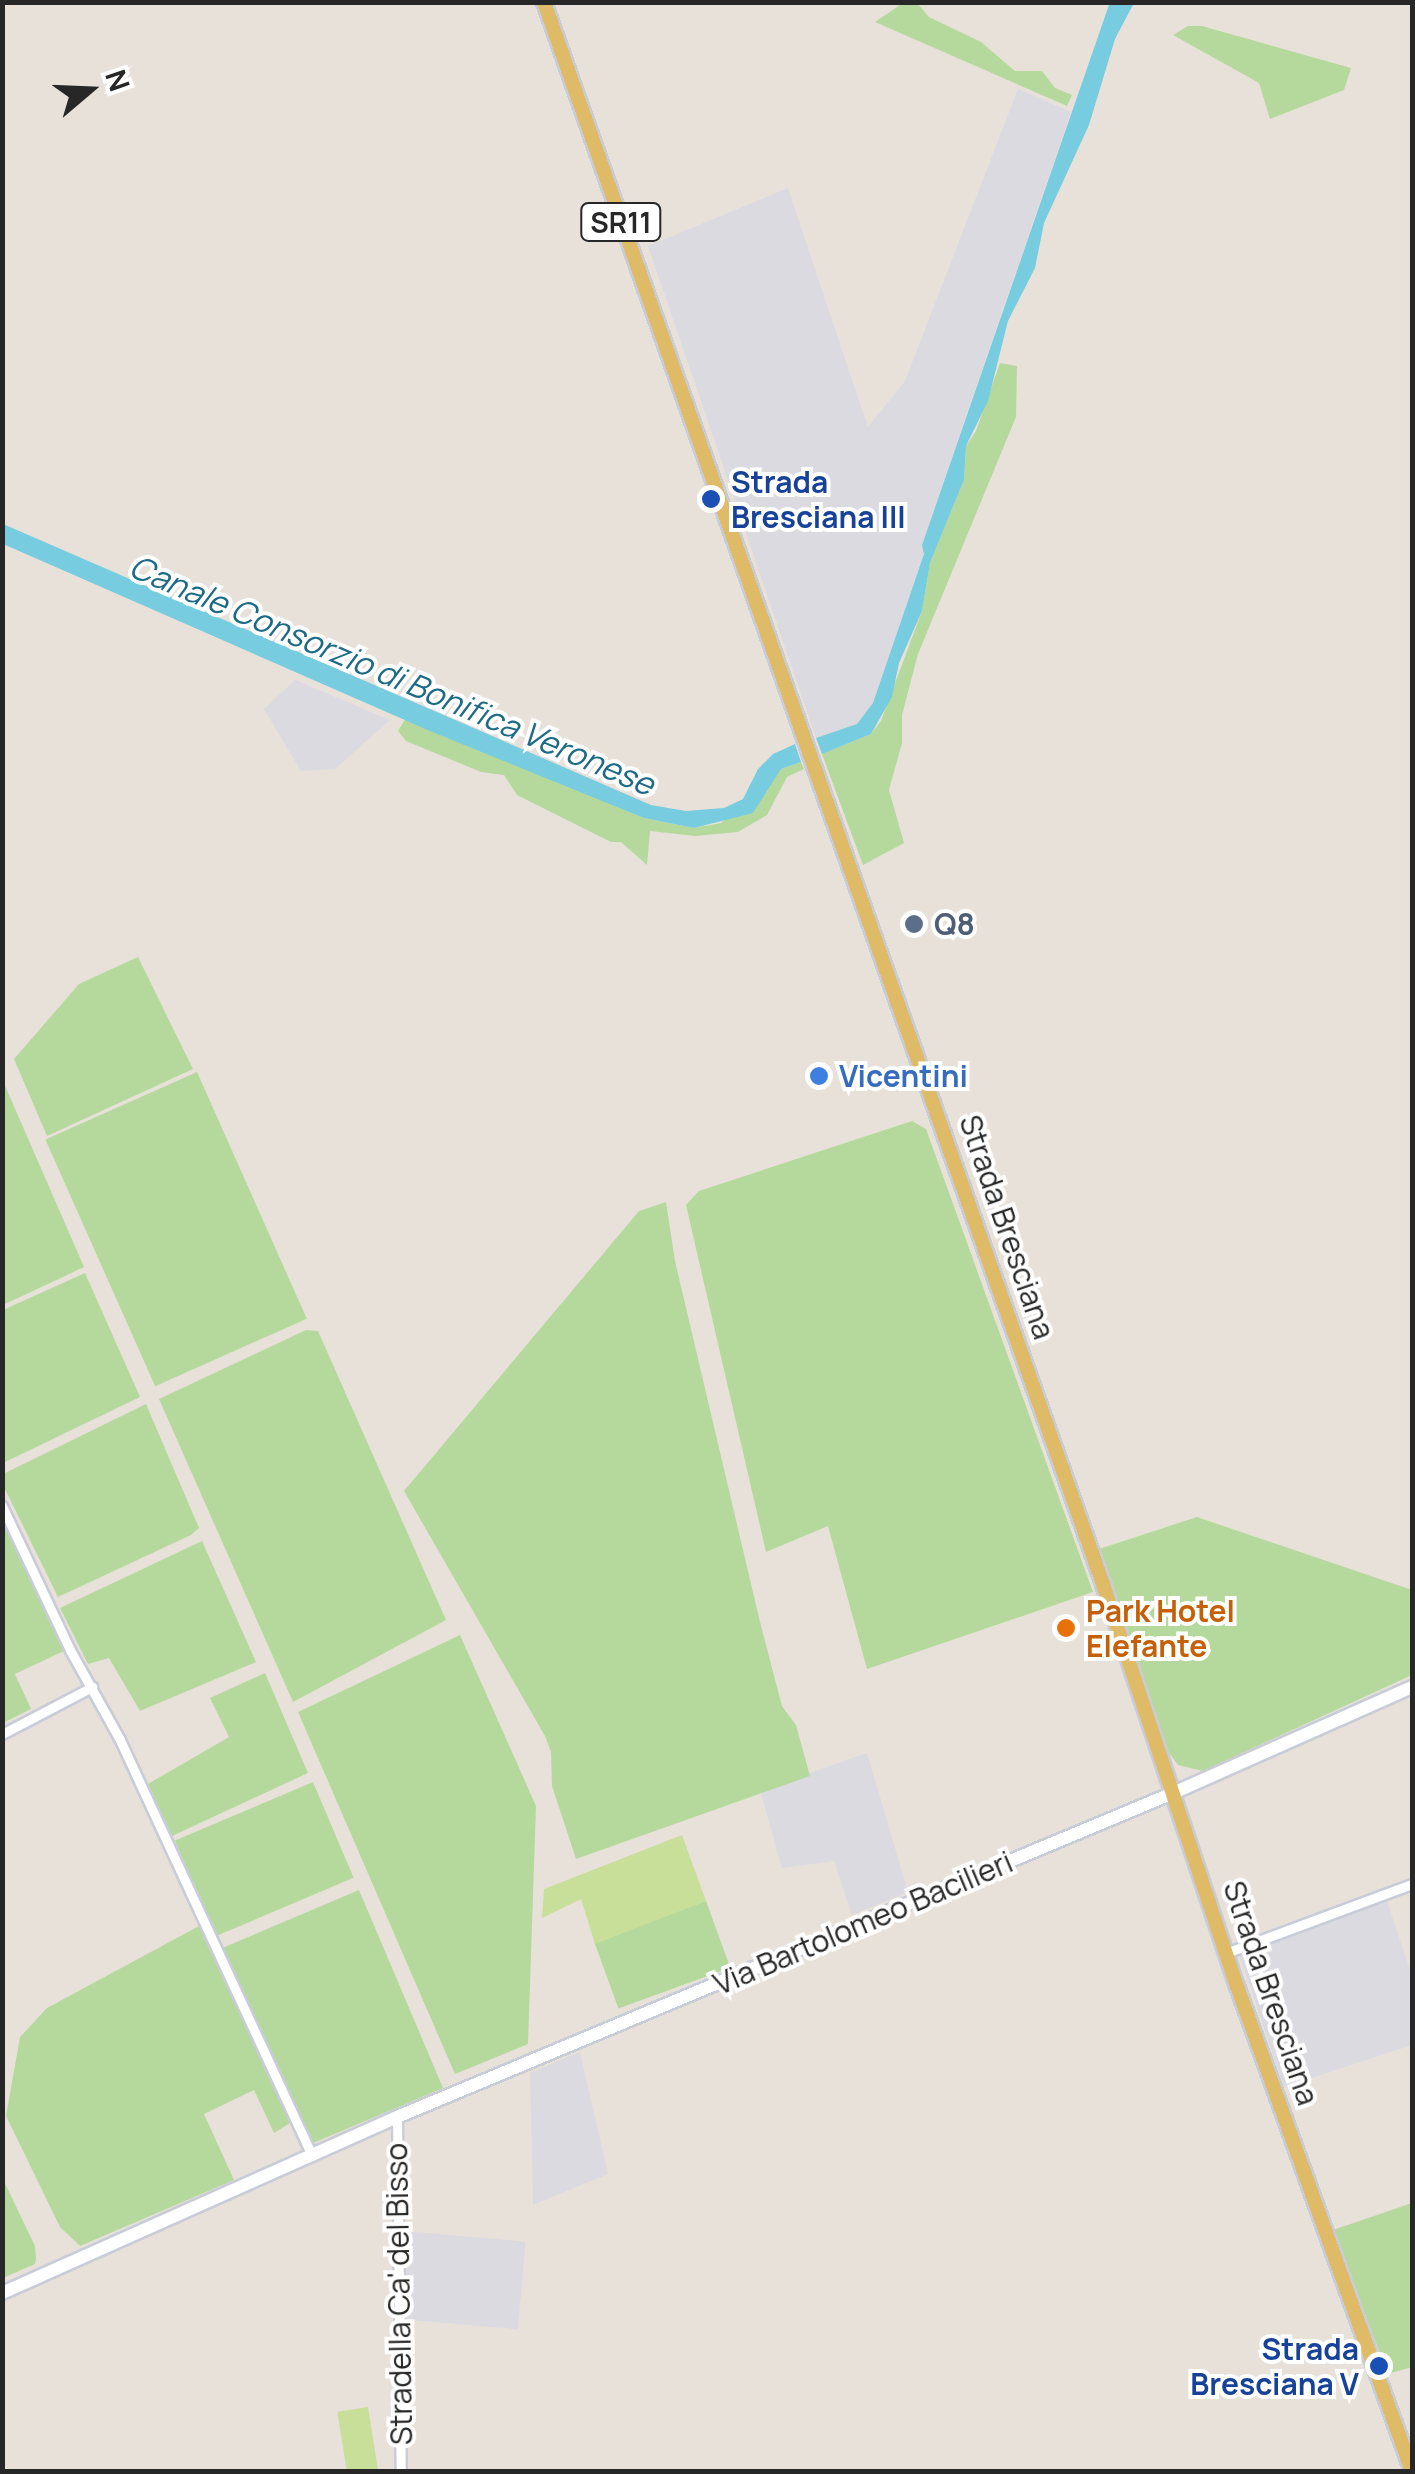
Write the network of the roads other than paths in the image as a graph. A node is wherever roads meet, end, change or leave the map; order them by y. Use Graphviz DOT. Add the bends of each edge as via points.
graph roads {
  1 [pos="544,2"];
  2 [pos="2,1506"];
  3 [pos="92,1687"];
  4 [pos="1412,1687"];
  5 [pos="2,1734"];
  6 [pos="1173,1794"];
  7 [pos="1412,1884"];
  8 [pos="1226,1954"];
  9 [pos="397,2117"];
  10 [pos="312,2156"];
  11 [pos="2,2293"];
  12 [pos="402,2472"];
  13 [pos="1412,2472"];
  1 -- 6 [label="main road, Strada Bresciana / SR11"];
  2 -- 3 [label="street"];
  3 -- 5 [label="street"];
  3 -- 10 [label="street"];
  4 -- 6 [label="street, Via Bartolomeo Bacilieri"];
  6 -- 8 [label="main road, Strada Bresciana"];
  6 -- 9 [label="street, Via Bartolomeo Bacilieri"];
  7 -- 8 [label="street, Strada Bresciana"];
  8 -- 13 [label="main road, Strada Bresciana"];
  9 -- 10 [label="street, Via Bartolomeo Bacilieri"];
  9 -- 12 [label="street, Stradella Ca' del Bisso"];
  10 -- 11 [label="street, Via Bartolomeo Bacilieri"];
}
